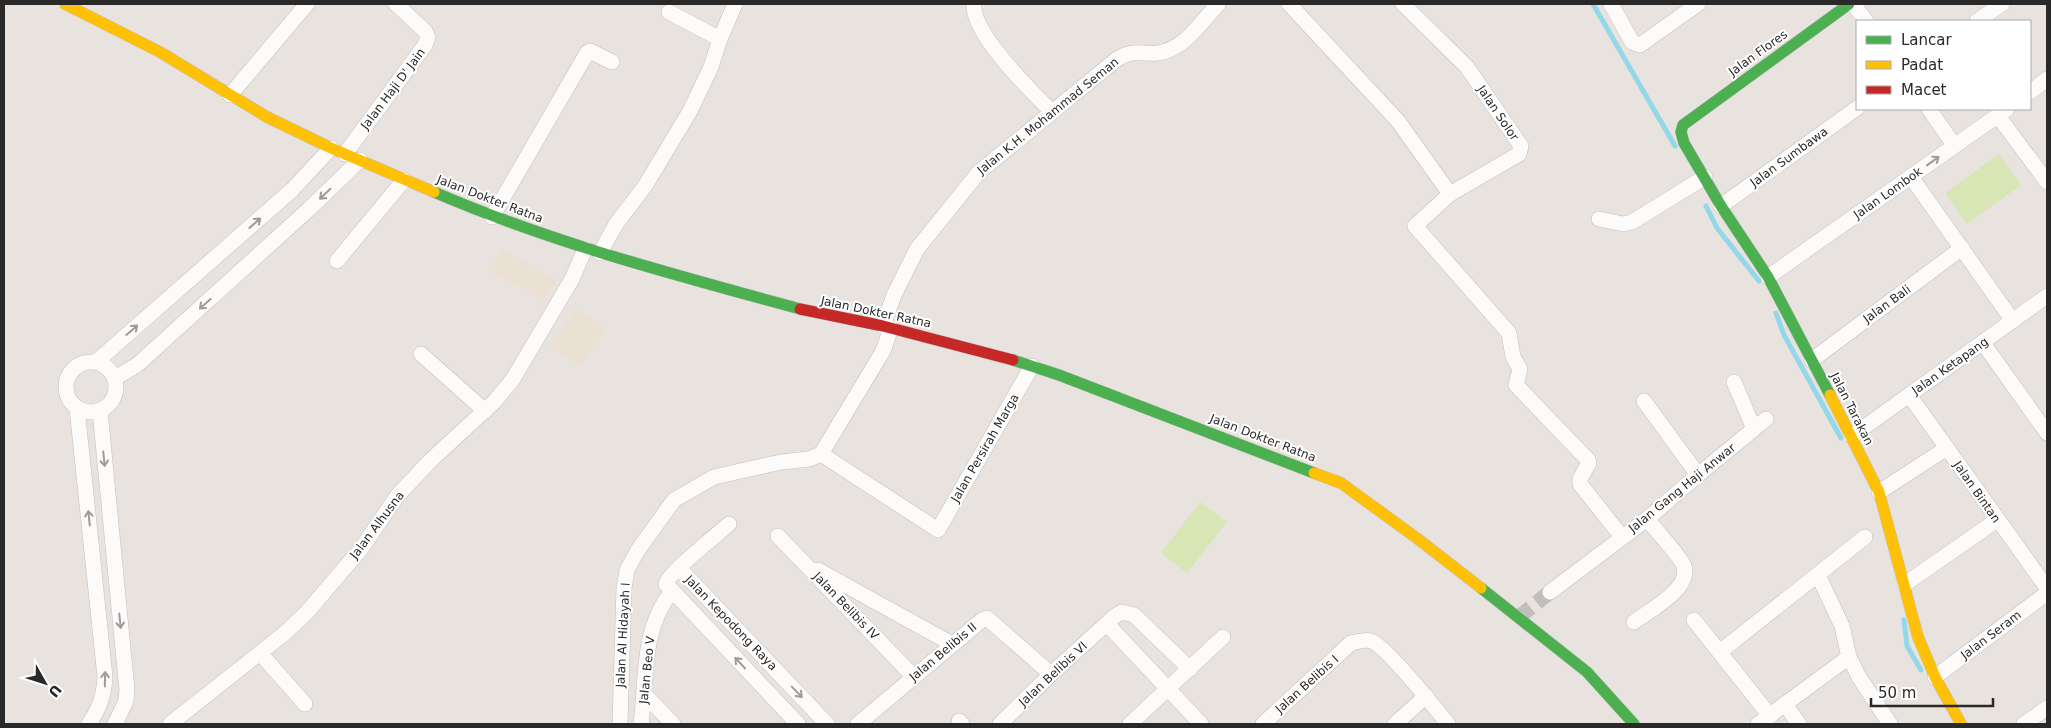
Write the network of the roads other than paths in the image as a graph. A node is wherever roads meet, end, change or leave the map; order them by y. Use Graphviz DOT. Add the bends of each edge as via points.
graph roads {
  1 [pos="306,4"];
  2 [pos="396,4"];
  3 [pos="735,4"];
  4 [pos="973,4"];
  5 [pos="1218,4"];
  6 [pos="1289,4"];
  7 [pos="1403,4"];
  8 [pos="1611,4"];
  9 [pos="1698,4"];
  10 [pos="1849,4"];
  11 [pos="1853,4"];
  12 [pos="2002,4"];
  13 [pos="70,5"];
  14 [pos="669,12"];
  15 [pos="1865,20"];
  16 [pos="1979,20"];
  17 [pos="720,39"];
  18 [pos="612,62"];
  19 [pos="2047,79"];
  20 [pos="2031,91"];
  21 [pos="230,95"];
  22 [pos="1856,109"];
  23 [pos="1929,110"];
  24 [pos="1052,112"];
  25 [pos="2003,112"];
  26 [pos="1683,124"];
  27 [pos="1954,145"];
  28 [pos="338,151"];
  29 [pos="360,160"];
  30 [pos="1911,176"];
  31 [pos="1705,177"];
  32 [pos="404,180"];
  33 [pos="2047,182"];
  34 [pos="1450,194"];
  35 [pos="1721,206"];
  36 [pos="492,217"];
  37 [pos="1599,219"];
  38 [pos="1962,248"];
  39 [pos="585,249"];
  40 [pos="600,253"];
  41 [pos="337,261"];
  42 [pos="1768,277"];
  43 [pos="2047,296"];
  44 [pos="2013,321"];
  45 [pos="887,327"];
  46 [pos="1983,343"];
  47 [pos="421,354"];
  48 [pos="1812,360"];
  49 [pos="96,362"];
  50 [pos="1032,366"];
  51 [pos="115,378"];
  52 [pos="1734,382"];
  53 [pos="1908,396"];
  54 [pos="1644,401"];
  55 [pos="78,408"];
  56 [pos="100,411"];
  57 [pos="485,411"];
  58 [pos="2047,433"];
  59 [pos="1852,436"];
  60 [pos="1947,448"];
  61 [pos="822,454"];
  62 [pos="1698,475"];
  63 [pos="1878,492"];
  64 [pos="1647,520"];
  65 [pos="1997,520"];
  66 [pos="729,524"];
  67 [pos="778,536"];
  68 [pos="1622,537"];
  69 [pos="1865,537"];
  70 [pos="804,563"];
  71 [pos="679,568"];
  72 [pos="1818,575"];
  73 [pos="1905,584"];
  74 [pos="2047,588"];
  75 [pos="672,591"];
  76 [pos="1550,592"];
  77 [pos="2047,594"];
  78 [pos="1694,620"];
  79 [pos="1634,622"];
  80 [pos="1106,624"];
  81 [pos="1223,637"];
  82 [pos="952,644"];
  83 [pos="1720,651"];
  84 [pos="260,652"];
  85 [pos="1849,657"];
  86 [pos="1190,669"];
  87 [pos="1051,674"];
  88 [pos="914,677"];
  89 [pos="1935,677"];
  90 [pos="1168,690"];
  91 [pos="645,695"];
  92 [pos="1426,696"];
  93 [pos="305,704"];
  94 [pos="1785,704"];
  95 [pos="2047,708"];
  96 [pos="1764,720"];
  97 [pos="89,724"];
  98 [pos="115,724"];
  99 [pos="170,724"];
  100 [pos="620,724"];
  101 [pos="641,724"];
  102 [pos="673,724"];
  103 [pos="798,724"];
  104 [pos="827,724"];
  105 [pos="858,724"];
  106 [pos="1000,724"];
  107 [pos="1130,724"];
  108 [pos="1200,724"];
  109 [pos="1263,724"];
  110 [pos="1396,724"];
  111 [pos="1448,724"];
  112 [pos="1634,724"];
  113 [pos="1799,724"];
  114 [pos="1890,724"];
  115 [pos="1961,724"];
  116 [pos="2024,724"];
  1 -- 21 [label="street"];
  2 -- 28 [label="street, Jalan Haji D' Jain" via="425,31 428,37 425,45"];
  3 -- 17 [label="street"];
  4 -- 24 [label="street" via="974,14 985,36"];
  5 -- 24 [label="street, Jalan K.H. Mohammad Seman" via="1174,48 1158,53 1126,53"];
  6 -- 34 [label="street" via="1398,121"];
  7 -- 34 [label="street, Jalan Solor" via="1467,67 1521,146 1519,154"];
  8 -- 9 [label="street" via="1632,42 1640,46"];
  10 -- 26 [label="street, Jalan Flores"];
  11 -- 15 [label="street"];
  12 -- 16 [label="street"];
  13 -- 21 [label="street, Jalan Dokter Ratna" via="160,52"];
  14 -- 17 [label="street"];
  17 -- 40 [label="street" via="711,67 690,110"];
  18 -- 36 [label="street" via="594,52 587,53"];
  19 -- 20 [label="street"];
  21 -- 28 [label="street, Jalan Dokter Ratna"];
  22 -- 35 [label="street, Jalan Sumbawa"];
  23 -- 27 [label="street"];
  24 -- 45 [label="street, Jalan K.H. Mohammad Seman" via="979,172 949,207 917,249 894,295"];
  25 -- 27 [label="street, Jalan Lombok"];
  25 -- 33 [label="street"];
  26 -- 31 [label="street, Jalan Tarakan" via="1682,137"];
  30 -- 27 [label="street, Jalan Lombok, one-way"];
  28 -- 29 [label="street, Jalan Dokter Ratna"];
  49 -- 28 [label="street, one-way"];
  29 -- 32 [label="street, Jalan Dokter Ratna"];
  29 -- 51 [label="street, one-way" via="137,365"];
  30 -- 38 [label="street"];
  30 -- 42 [label="street, Jalan Lombok"];
  31 -- 35 [label="street, Jalan Tarakan"];
  31 -- 37 [label="street" via="1632,222 1623,224"];
  32 -- 36 [label="street, Jalan Dokter Ratna"];
  32 -- 41 [label="street"];
  34 -- 68 [label="street, Jalan Solor" via="1415,226 1509,333 1513,357 1520,369 1516,385 1588,460 1580,484"];
  35 -- 42 [label="street, Jalan Tarakan"];
  36 -- 39 [label="street, Jalan Dokter Ratna"];
  38 -- 44 [label="street"];
  38 -- 48 [label="street, Jalan Bali"];
  39 -- 40 [label="street, Jalan Dokter Ratna"];
  39 -- 57 [label="street, Jalan Alhusna" via="572,279 513,379"];
  40 -- 45 [label="street, Jalan Dokter Ratna" via="802,310"];
  42 -- 48 [label="street, Jalan Tarakan"];
  43 -- 44 [label="street, Jalan Ketapang"];
  44 -- 46 [label="street, Jalan Ketapang"];
  45 -- 50 [label="street, Jalan Dokter Ratna"];
  45 -- 61 [label="street" via="878,359"];
  46 -- 53 [label="street, Jalan Ketapang"];
  46 -- 58 [label="street"];
  47 -- 57 [label="street"];
  48 -- 59 [label="street, Jalan Tarakan"];
  49 -- 51 [label="street"];
  49 -- 55 [label="street" via="81,364 70,374 66,389"];
  50 -- 61 [label="street, Jalan Persirah Marga" via="938,530"];
  50 -- 112 [label="street, Jalan Dokter Ratna" via="1341,482 1587,672"];
  51 -- 56 [label="street" via="114,397"];
  52 -- 62 [label="street, Jalan Gang Haji Anwar" via="1760,424"];
  53 -- 59 [label="street, Jalan Ketapang"];
  53 -- 60 [label="street, Jalan Bintan"];
  54 -- 62 [label="street"];
  55 -- 56 [label="street"];
  97 -- 55 [label="street, one-way" via="104,695 105,677"];
  56 -- 98 [label="street, one-way" via="127,690 121,716"];
  57 -- 84 [label="street, Jalan Alhusna" via="397,496 361,549 307,612"];
  59 -- 63 [label="street, Jalan Tarakan"];
  60 -- 63 [label="street"];
  60 -- 65 [label="street, Jalan Bintan"];
  61 -- 100 [label="street, Jalan Al Hidayah I" via="714,477 674,500 660,518 638,550 625,579"];
  62 -- 64 [label="street, Jalan Gang Haji Anwar"];
  63 -- 73 [label="street, Jalan Tarakan"];
  64 -- 68 [label="street, Jalan Gang Haji Anwar"];
  64 -- 79 [label="street" via="1682,562 1685,575 1676,591"];
  65 -- 73 [label="street"];
  65 -- 74 [label="street, Jalan Bintan"];
  66 -- 71 [label="street"];
  67 -- 70 [label="street, Jalan Belibis IV"];
  68 -- 76 [label="street, Jalan Gang Haji Anwar"];
  69 -- 72 [label="street"];
  70 -- 82 [label="street"];
  70 -- 88 [label="street, Jalan Belibis IV"];
  71 -- 75 [label="street, Jalan Kepodong Raya" via="666,582"];
  71 -- 104 [label="street, Jalan Kepodong Raya, one-way"];
  72 -- 83 [label="street"];
  72 -- 85 [label="street" via="1842,626"];
  73 -- 89 [label="street, Jalan Tarakan" via="1918,637"];
  75 -- 91 [label="street, Jalan Beo V" via="651,631"];
  103 -- 75 [label="street, Jalan Kepodong Raya, one-way"];
  77 -- 89 [label="street, Jalan Seram"];
  78 -- 83 [label="street"];
  80 -- 86 [label="street, Jalan Belibis VI" via="1122,612 1134,615"];
  80 -- 87 [label="street, Jalan Belibis VI"];
  80 -- 90 [label="street"];
  81 -- 86 [label="street"];
  82 -- 87 [label="street, Jalan Belibis II" via="988,618"];
  82 -- 88 [label="street, Jalan Belibis II"];
  83 -- 96 [label="street"];
  84 -- 93 [label="street"];
  84 -- 99 [label="street, Jalan Alhusna"];
  85 -- 94 [label="street"];
  85 -- 114 [label="street"];
  86 -- 90 [label="street"];
  87 -- 106 [label="street, Jalan Belibis VI"];
  88 -- 105 [label="street, Jalan Belibis II"];
  89 -- 115 [label="street, Jalan Tarakan"];
  90 -- 107 [label="street"];
  90 -- 108 [label="street"];
  91 -- 101 [label="street, Jalan Beo V"];
  91 -- 102 [label="street"];
  92 -- 109 [label="street, Jalan Belibis I" via="1379,646 1371,641 1351,643"];
  92 -- 110 [label="street"];
  92 -- 111 [label="street"];
  94 -- 96 [label="street"];
  94 -- 113 [label="street"];
  95 -- 116 [label="street"];
}
